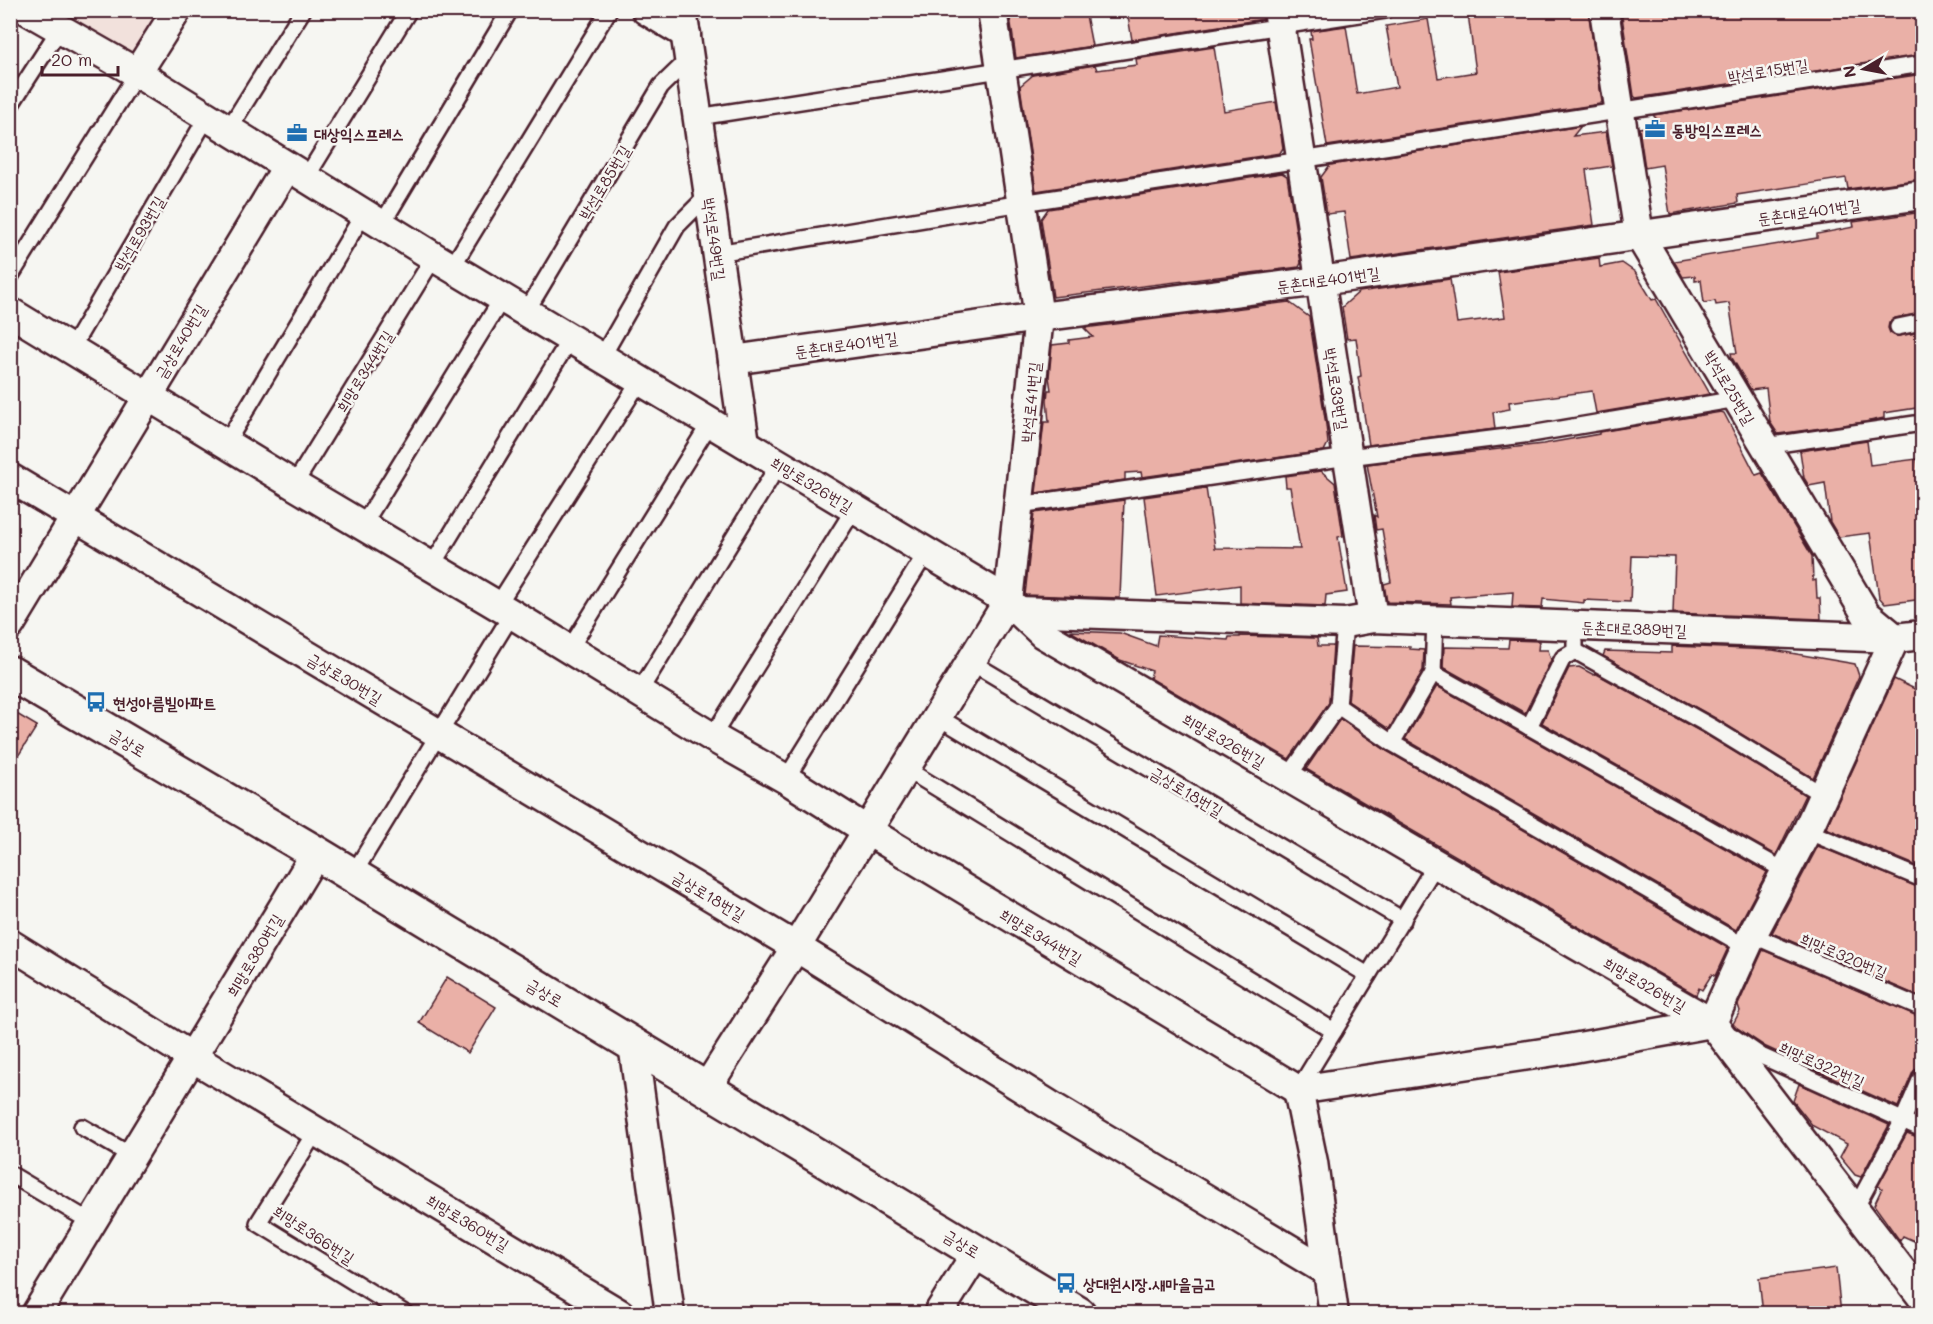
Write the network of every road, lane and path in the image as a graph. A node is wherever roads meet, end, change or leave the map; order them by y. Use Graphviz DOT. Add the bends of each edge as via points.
graph roads {
  1 [pos="27,10"];
  2 [pos="177,10"];
  3 [pos="303,10"];
  4 [pos="410,10"];
  5 [pos="510,10"];
  6 [pos="609,10"];
  7 [pos="646,10"];
  8 [pos="992,10"];
  9 [pos="1385,10"];
  10 [pos="1604,10"];
  11 [pos="1280,18"];
  12 [pos="58,30"];
  13 [pos="686,35"];
  14 [pos="1923,64"];
  15 [pos="1001,69"];
  16 [pos="137,72"];
  17 [pos="10,106"];
  18 [pos="1620,111"];
  19 [pos="698,117"];
  20 [pos="218,124"];
  21 [pos="1301,160"];
  22 [pos="296,172"];
  23 [pos="709,194"];
  24 [pos="1923,195"];
  25 [pos="1022,203"];
  26 [pos="373,219"];
  27 [pos="1639,235"];
  28 [pos="717,253"];
  29 [pos="443,262"];
  30 [pos="10,277"];
  31 [pos="1320,281"];
  32 [pos="515,305"];
  33 [pos="10,312"];
  34 [pos="1039,317"];
  35 [pos="1923,322"];
  36 [pos="1898,327"];
  37 [pos="570,339"];
  38 [pos="71,349"];
  39 [pos="602,357"];
  40 [pos="733,360"];
  41 [pos="641,379"];
  42 [pos="147,396"];
  43 [pos="1737,399"];
  44 [pos="710,423"];
  45 [pos="1923,423"];
  46 [pos="227,442"];
  47 [pos="745,443"];
  48 [pos="1765,446"];
  49 [pos="1348,457"];
  50 [pos="779,464"];
  51 [pos="10,478"];
  52 [pos="294,485"];
  53 [pos="1019,505"];
  54 [pos="854,509"];
  55 [pos="76,518"];
  56 [pos="363,525"];
  57 [pos="926,553"];
  58 [pos="432,567"];
  59 [pos="1014,606"];
  60 [pos="505,610"];
  61 [pos="1373,618"];
  62 [pos="1436,620"];
  63 [pos="1345,623"];
  64 [pos="10,625"];
  65 [pos="1909,636"];
  66 [pos="1575,638"];
  67 [pos="569,650"];
  68 [pos="971,662"];
  69 [pos="10,673"];
  70 [pos="1433,673"];
  71 [pos="639,692"];
  72 [pos="1338,706"];
  73 [pos="938,717"];
  74 [pos="1529,727"];
  75 [pos="438,734"];
  76 [pos="712,737"];
  77 [pos="1392,743"];
  78 [pos="906,769"];
  79 [pos="1288,777"];
  80 [pos="786,779"];
  81 [pos="1823,795"];
  82 [pos="868,831"];
  83 [pos="1807,831"];
  84 [pos="621,843"];
  85 [pos="316,854"];
  86 [pos="1436,864"];
  87 [pos="1787,868"];
  88 [pos="352,876"];
  89 [pos="1923,879"];
  90 [pos="1402,920"];
  91 [pos="1749,941"];
  92 [pos="10,944"];
  93 [pos="796,947"];
  94 [pos="1368,975"];
  95 [pos="1923,1008"];
  96 [pos="1712,1023"];
  97 [pos="1334,1031"];
  98 [pos="633,1044"];
  99 [pos="192,1057"];
  100 [pos="1923,1076"];
  101 [pos="706,1089"];
  102 [pos="1298,1090"];
  103 [pos="1903,1120"];
  104 [pos="82,1127"];
  105 [pos="1923,1129"];
  106 [pos="316,1131"];
  107 [pos="132,1156"];
  108 [pos="10,1174"];
  109 [pos="1855,1209"];
  110 [pos="91,1222"];
  111 [pos="977,1252"];
  112 [pos="1328,1272"];
  113 [pos="1923,1297"];
  114 [pos="586,1304"];
  115 [pos="36,1314"];
  116 [pos="406,1314"];
  117 [pos="620,1314"];
  118 [pos="670,1314"];
  119 [pos="938,1314"];
  120 [pos="1079,1314"];
  121 [pos="1334,1314"];
  1 -- 12 [label="street"];
  2 -- 16 [label="street"];
  3 -- 20 [label="lane"];
  4 -- 22 [label="lane"];
  5 -- 26 [label="lane"];
  6 -- 29 [label="lane"];
  7 -- 13 [label="street"];
  8 -- 15 [label="street, 박석로41번길"];
  9 -- 11 [label="lane"];
  10 -- 18 [label="street, 박석로25번길"];
  11 -- 15 [label="lane"];
  11 -- 21 [label="street, 박석로33번길"];
  12 -- 16 [label="street"];
  12 -- 17 [label="lane"];
  13 -- 19 [label="street, 박석로49번길"];
  13 -- 32 [label="lane, 박석로85번길" via="661,86"];
  14 -- 18 [label="lane, 박석로15번길"];
  15 -- 19 [label="lane"];
  15 -- 25 [label="street, 박석로41번길"];
  16 -- 20 [label="street"];
  16 -- 30 [label="lane"];
  18 -- 21 [label="lane"];
  18 -- 27 [label="street, 박석로25번길"];
  19 -- 23 [label="street, 박석로49번길"];
  20 -- 22 [label="street"];
  20 -- 38 [label="lane, 박석로93번길"];
  21 -- 25 [label="lane"];
  21 -- 31 [label="street, 박석로33번길"];
  22 -- 26 [label="street"];
  22 -- 42 [label="street, 금상로40번길"];
  23 -- 28 [label="street, 박석로49번길"];
  23 -- 39 [label="lane" via="676,226"];
  24 -- 27 [label="street, 둔촌대로401번길"];
  25 -- 28 [label="lane"];
  25 -- 34 [label="street, 박석로41번길"];
  26 -- 29 [label="street"];
  26 -- 46 [label="lane"];
  27 -- 31 [label="street, 둔촌대로401번길"];
  27 -- 43 [label="street, 박석로25번길"];
  28 -- 40 [label="street, 박석로49번길"];
  29 -- 32 [label="street"];
  29 -- 52 [label="lane, 희망로344번길"];
  31 -- 34 [label="street, 둔촌대로401번길"];
  31 -- 49 [label="street, 박석로33번길"];
  32 -- 37 [label="street"];
  32 -- 56 [label="lane"];
  33 -- 38 [label="street"];
  34 -- 40 [label="street, 둔촌대로401번길"];
  34 -- 53 [label="street, 박석로41번길"];
  35 -- 36 [label="lane"];
  37 -- 39 [label="street"];
  37 -- 58 [label="lane"];
  38 -- 42 [label="street"];
  39 -- 41 [label="street"];
  40 -- 47 [label="street, 박석로49번길"];
  41 -- 44 [label="street"];
  41 -- 60 [label="lane"];
  42 -- 46 [label="street, 희망로344번길"];
  42 -- 55 [label="street, 금상로40번길"];
  43 -- 48 [label="street, 박석로25번길"];
  43 -- 49 [label="lane" via="1531,434"];
  44 -- 47 [label="street"];
  44 -- 67 [label="lane"];
  45 -- 48 [label="lane"];
  46 -- 52 [label="street, 희망로344번길"];
  47 -- 50 [label="street, 희망로326번길"];
  48 -- 65 [label="street, 박석로25번길" via="1866,614"];
  49 -- 53 [label="lane"];
  49 -- 61 [label="street, 박석로33번길"];
  50 -- 54 [label="street, 희망로326번길"];
  50 -- 71 [label="lane"];
  51 -- 55 [label="street"];
  52 -- 56 [label="street, 희망로344번길"];
  53 -- 59 [label="street, 박석로41번길"];
  54 -- 57 [label="street, 희망로326번길"];
  54 -- 76 [label="lane"];
  55 -- 64 [label="street, 금상로40번길"];
  55 -- 75 [label="street, 금상로30번길"];
  56 -- 58 [label="street, 희망로344번길"];
  57 -- 59 [label="street, 희망로326번길"];
  57 -- 80 [label="lane"];
  58 -- 60 [label="street, 희망로344번길"];
  59 -- 63 [label="street, 둔촌대로389번길"];
  59 -- 68 [label="street"];
  59 -- 79 [label="street, 희망로326번길" via="1043,634"];
  60 -- 67 [label="street, 희망로344번길"];
  60 -- 75 [label="lane"];
  61 -- 62 [label="street, 둔촌대로389번길"];
  61 -- 63 [label="street, 둔촌대로389번길"];
  62 -- 66 [label="street, 둔촌대로389번길"];
  62 -- 70 [label="lane"];
  63 -- 72 [label="lane"];
  65 -- 66 [label="street, 둔촌대로389번길"];
  65 -- 81 [label="street"];
  66 -- 74 [label="lane"];
  66 -- 81 [label="lane"];
  67 -- 71 [label="street, 희망로344번길"];
  68 -- 73 [label="street"];
  68 -- 90 [label="lane, 금상로18번길"];
  69 -- 85 [label="street, 금상로"];
  70 -- 74 [label="lane"];
  70 -- 77 [label="lane"];
  71 -- 76 [label="street, 희망로344번길"];
  72 -- 77 [label="lane, 희망로320번길"];
  72 -- 79 [label="lane"];
  73 -- 78 [label="street"];
  73 -- 94 [label="lane"];
  74 -- 87 [label="lane"];
  75 -- 84 [label="street, 금상로30번길"];
  75 -- 88 [label="lane"];
  76 -- 80 [label="street, 희망로344번길"];
  77 -- 91 [label="lane, 희망로320번길"];
  78 -- 82 [label="street"];
  78 -- 97 [label="lane"];
  79 -- 86 [label="street, 희망로326번길"];
  80 -- 82 [label="street, 희망로344번길"];
  81 -- 83 [label="street"];
  82 -- 93 [label="street"];
  82 -- 102 [label="street, 희망로344번길"];
  83 -- 87 [label="street"];
  83 -- 89 [label="lane"];
  84 -- 93 [label="street, 금상로18번길"];
  85 -- 88 [label="street, 금상로"];
  85 -- 99 [label="street, 희망로380번길"];
  86 -- 90 [label="lane"];
  86 -- 96 [label="street, 희망로326번길"];
  87 -- 91 [label="street"];
  88 -- 98 [label="street, 금상로"];
  90 -- 94 [label="lane"];
  91 -- 95 [label="lane, 희망로320번길"];
  91 -- 96 [label="street"];
  92 -- 99 [label="street"];
  93 -- 101 [label="street"];
  93 -- 112 [label="street, 금상로18번길"];
  94 -- 97 [label="lane"];
  96 -- 102 [label="street, 희망로326번길"];
  96 -- 103 [label="lane, 희망로322번길" via="1761,1056"];
  96 -- 109 [label="street, 희망로326번길"];
  97 -- 102 [label="lane"];
  98 -- 101 [label="street, 금상로"];
  98 -- 118 [label="street"];
  99 -- 106 [label="street"];
  99 -- 107 [label="street, 희망로380번길"];
  100 -- 103 [label="lane"];
  101 -- 111 [label="street, 금상로"];
  102 -- 112 [label="street" via="1313,1162"];
  103 -- 105 [label="lane, 희망로322번길"];
  103 -- 109 [label="lane"];
  104 -- 107 [label="lane"];
  106 -- 114 [label="street, 희망로360번길"];
  106 -- 116 [label="lane, 희망로366번길" via="258,1222"];
  107 -- 110 [label="street, 희망로380번길"];
  108 -- 110 [label="lane"];
  109 -- 113 [label="street, 희망로326번길"];
  110 -- 115 [label="street, 희망로380번길"];
  111 -- 119 [label="street"];
  111 -- 120 [label="street, 금상로"];
  112 -- 121 [label="street"];
  114 -- 117 [label="street, 희망로360번길"];
}
